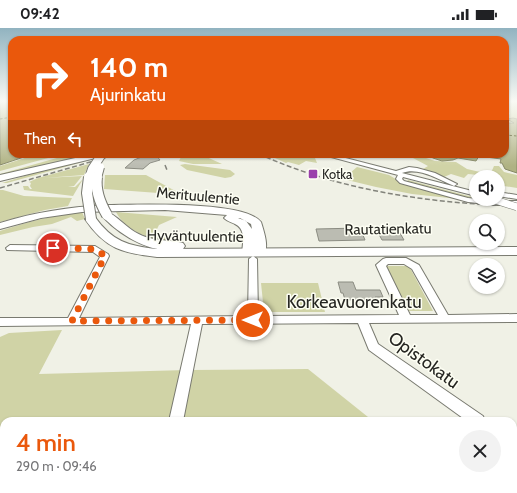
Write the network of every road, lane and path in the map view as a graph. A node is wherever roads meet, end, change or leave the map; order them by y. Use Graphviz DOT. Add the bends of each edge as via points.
graph roads {
  1 [pos="51,158"];
  2 [pos="86,158"];
  3 [pos="100,158"];
  4 [pos="105,158"];
  5 [pos="338,158"];
  6 [pos="0,172"];
  7 [pos="398,174"];
  8 [pos="0,178"];
  9 [pos="469,188"];
  10 [pos="469,192"];
  11 [pos="505,200"];
  12 [pos="505,200"];
  13 [pos="515,201"];
  14 [pos="43,215"];
  15 [pos="0,226"];
  16 [pos="0,229"];
  17 [pos="517,244"];
  18 [pos="10,248"];
  19 [pos="254,251"];
  20 [pos="517,251"];
  21 [pos="406,318"];
  22 [pos="445,318"];
  23 [pos="517,318"];
  24 [pos="362,319"];
  25 [pos="197,320"];
  26 [pos="253,320"];
  27 [pos="72,321"];
  28 [pos="0,322"];
  29 [pos="177,417"];
  30 [pos="472,417"];
  1 -- 6 [label="highway"];
  2 -- 8 [label="highway"];
  3 -- 19 [label="highway, Hyväntuulentie, bridge" via="93,166 88,181 86,200 91,218 108,240 131,249 169,254"];
  4 -- 19 [label="highway, Hyväntuulentie, bridge" via="100,166 97,180 98,197 107,214 122,231 156,244"];
  5 -- 7 [label="street"];
  7 -- 9 [label="street" via="402,170 415,169"];
  7 -- 10 [label="street"];
  7 -- 13 [label="street" via="402,182 455,197 488,203"];
  11 -- 13 [label="street, bridge"];
  12 -- 13 [label="street"];
  14 -- 15 [label="main road, Merituulentie"];
  14 -- 16 [label="main road, Merituulentie"];
  14 -- 19 [label="main road, Merituulentie" via="95,209 129,209 222,217 236,220 247,227"];
  17 -- 19 [label="highway, Rautatienkatu"];
  18 -- 27 [label="street" via="95,249 105,256"];
  19 -- 20 [label="highway, Rautatienkatu"];
  19 -- 26 [label="street"];
  21 -- 22 [label="street, Korkeavuorenkatu"];
  21 -- 22 [label="street" via="380,265 386,261 406,261 416,267"];
  21 -- 24 [label="street, Korkeavuorenkatu"];
  22 -- 23 [label="street, Korkeavuorenkatu"];
  24 -- 26 [label="street, Korkeavuorenkatu"];
  24 -- 30 [label="street, Opistokatu" via="373,347"];
  25 -- 26 [label="street, Korkeavuorenkatu"];
  25 -- 27 [label="street, Korkeavuorenkatu"];
  25 -- 29 [label="street"];
  27 -- 28 [label="street, Korkeavuorenkatu"];
}
